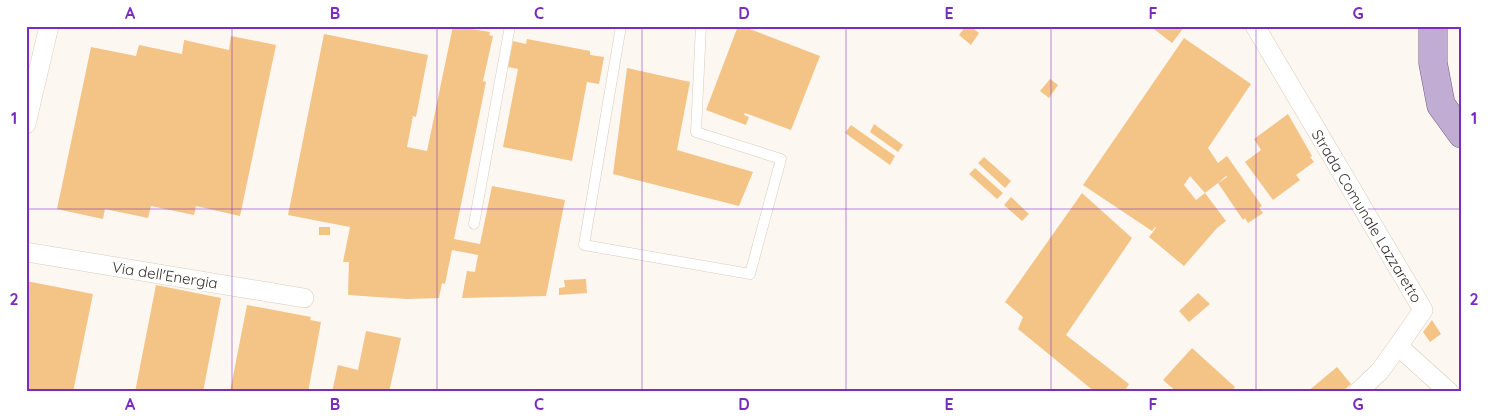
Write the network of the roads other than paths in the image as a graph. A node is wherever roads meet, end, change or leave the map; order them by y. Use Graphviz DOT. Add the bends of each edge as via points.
graph roads {
  1 [pos="48,26"];
  2 [pos="510,26"];
  3 [pos="621,26"];
  4 [pos="701,26"];
  5 [pos="1254,26"];
  6 [pos="1433,26"];
  7 [pos="26,124"];
  8 [pos="1462,134"];
  9 [pos="474,224"];
  10 [pos="26,252"];
  11 [pos="304,298"];
  12 [pos="1398,346"];
  13 [pos="1358,392"];
  14 [pos="1448,392"];
  1 -- 7 [label="street"];
  2 -- 9 [label="lane"];
  3 -- 4 [label="lane" via="584,245 750,274 781,159 696,132"];
  5 -- 12 [label="street, Strada Comunale Lazzaretto" via="1423,310"];
  6 -- 8 [label="main road" via="1433,63 1441,105"];
  10 -- 11 [label="street, Via dell'Energia"];
  12 -- 13 [label="street" via="1380,371"];
  12 -- 14 [label="street"];
}
